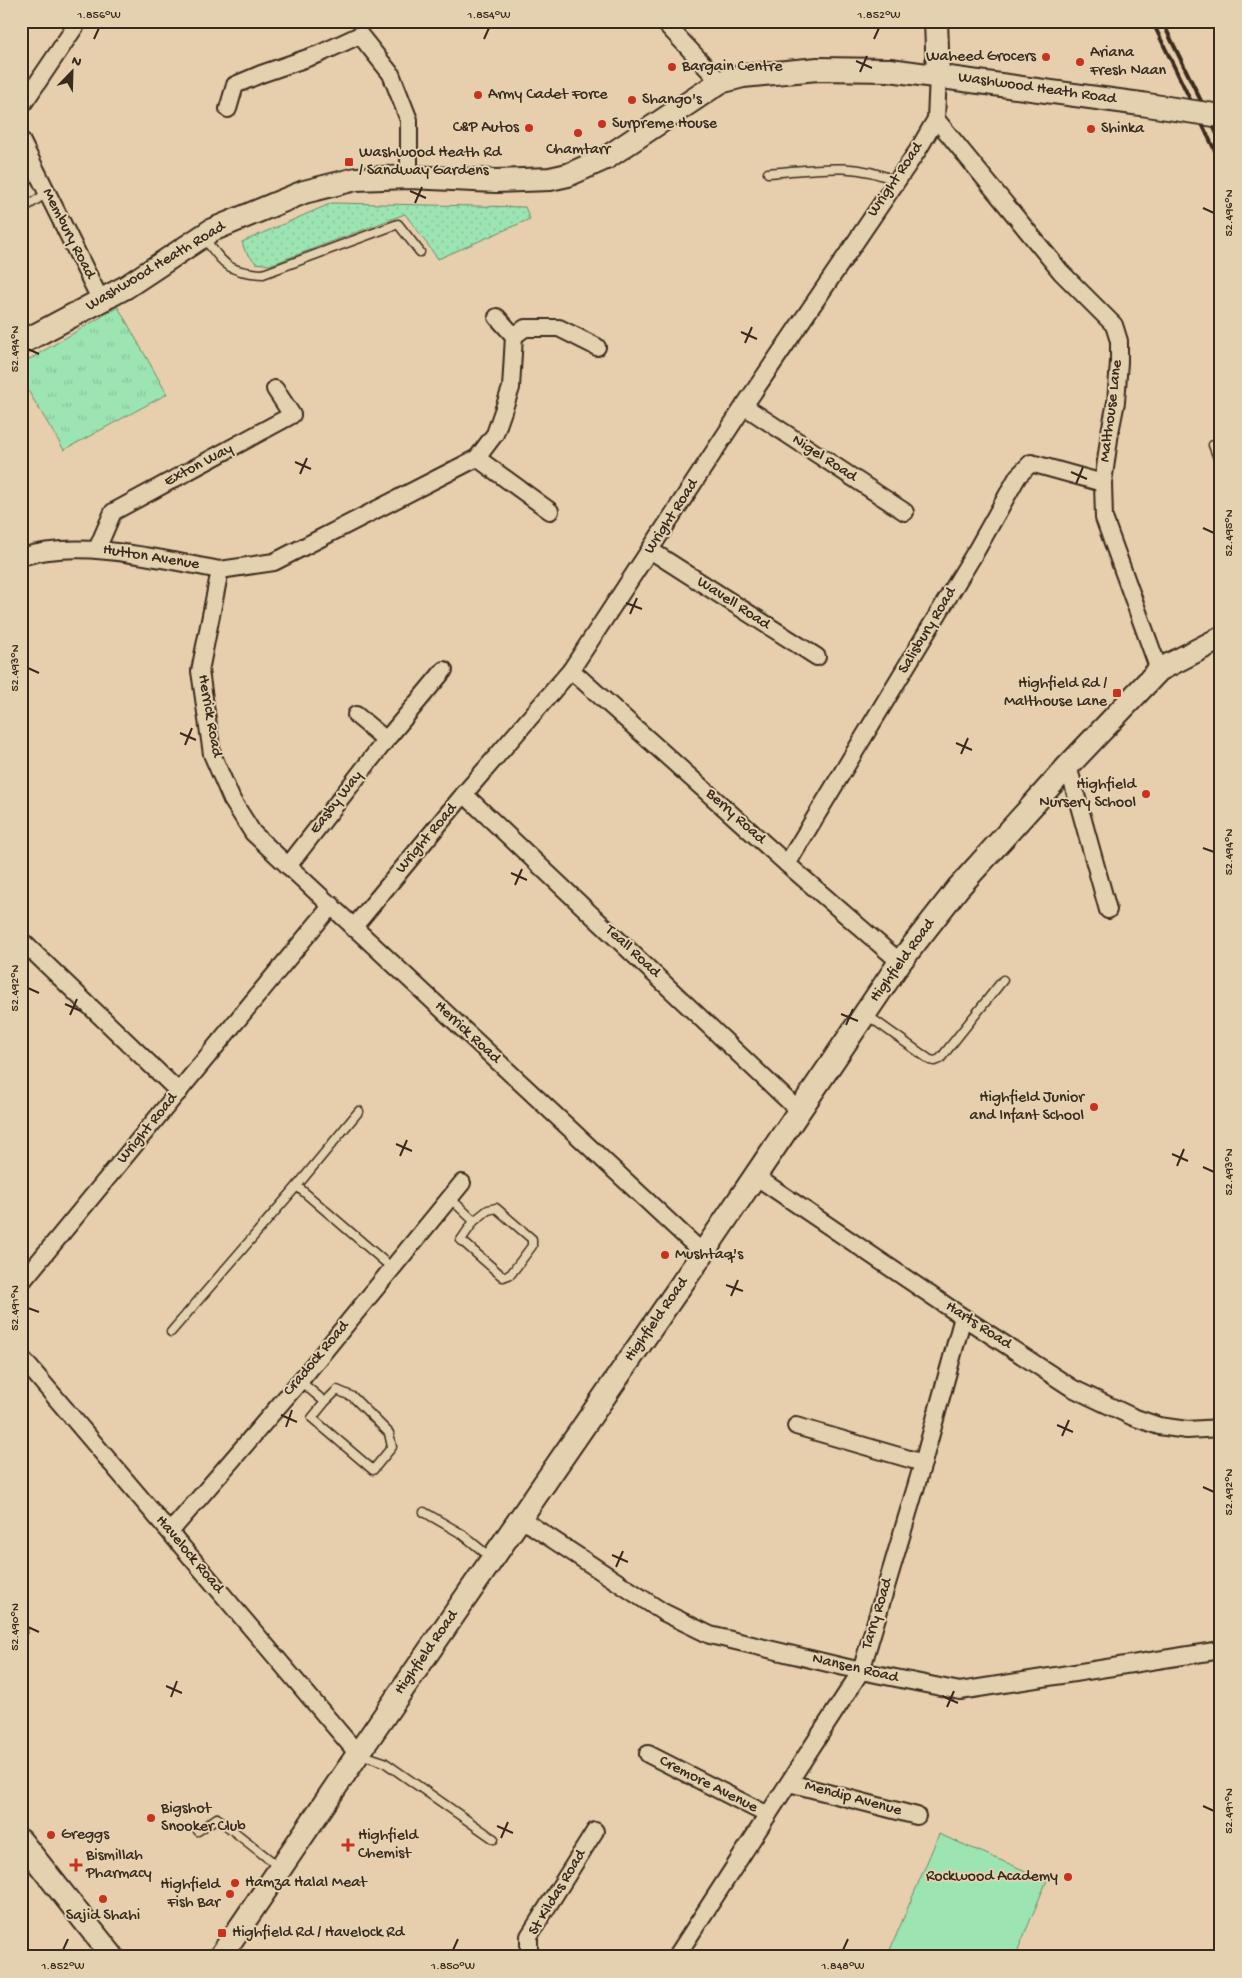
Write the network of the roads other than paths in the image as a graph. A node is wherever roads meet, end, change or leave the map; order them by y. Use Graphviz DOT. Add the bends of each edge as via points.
graph roads {
  1 [pos="79,21"];
  2 [pos="663,21"];
  3 [pos="936,21"];
  4 [pos="360,28"];
  5 [pos="938,75"];
  6 [pos="720,82"];
  7 [pos="21,107"];
  8 [pos="228,109"];
  9 [pos="1221,116"];
  10 [pos="936,119"];
  11 [pos="21,140"];
  12 [pos="768,173"];
  13 [pos="409,177"];
  14 [pos="895,181"];
  15 [pos="47,193"];
  16 [pos="21,210"];
  17 [pos="202,237"];
  18 [pos="420,252"];
  19 [pos="101,301"];
  20 [pos="497,317"];
  21 [pos="514,336"];
  22 [pos="21,343"];
  23 [pos="597,347"];
  24 [pos="275,389"];
  25 [pos="744,406"];
  26 [pos="1213,445"];
  27 [pos="477,458"];
  28 [pos="1221,466"];
  29 [pos="1103,483"];
  30 [pos="550,511"];
  31 [pos="904,512"];
  32 [pos="97,549"];
  33 [pos="650,550"];
  34 [pos="21,557"];
  35 [pos="220,570"];
  36 [pos="1221,638"];
  37 [pos="817,658"];
  38 [pos="444,670"];
  39 [pos="571,670"];
  40 [pos="1159,670"];
  41 [pos="356,714"];
  42 [pos="386,740"];
  43 [pos="1068,766"];
  44 [pos="464,794"];
  45 [pos="786,864"];
  46 [pos="288,866"];
  47 [pos="332,905"];
  48 [pos="1108,910"];
  49 [pos="353,928"];
  50 [pos="21,940"];
  51 [pos="900,962"];
  52 [pos="1003,980"];
  53 [pos="865,1014"];
  54 [pos="179,1092"];
  55 [pos="359,1111"];
  56 [pos="800,1111"];
  57 [pos="755,1176"];
  58 [pos="462,1183"];
  59 [pos="297,1186"];
  60 [pos="450,1198"];
  61 [pos="474,1221"];
  62 [pos="703,1253"];
  63 [pos="392,1268"];
  64 [pos="21,1284"];
  65 [pos="963,1317"];
  66 [pos="171,1332"];
  67 [pos="21,1357"];
  68 [pos="300,1380"];
  69 [pos="325,1402"];
  70 [pos="796,1426"];
  71 [pos="1221,1428"];
  72 [pos="923,1462"];
  73 [pos="424,1512"];
  74 [pos="520,1518"];
  75 [pos="170,1532"];
  76 [pos="492,1559"];
  77 [pos="1221,1650"];
  78 [pos="861,1671"];
  79 [pos="358,1754"];
  80 [pos="648,1754"];
  81 [pos="789,1783"];
  82 [pos="768,1815"];
  83 [pos="917,1816"];
  84 [pos="198,1831"];
  85 [pos="594,1831"];
  86 [pos="494,1839"];
  87 [pos="21,1841"];
  88 [pos="281,1868"];
  89 [pos="113,1957"];
  90 [pos="220,1957"];
  91 [pos="529,1957"];
  92 [pos="676,1957"];
  1 -- 7 [label="street"];
  2 -- 6 [label="street"];
  3 -- 5 [label="main road"];
  4 -- 8 [label="street" via="319,54 235,85"];
  4 -- 13 [label="street" via="391,74 409,120"];
  5 -- 6 [label="main road, Washwood Heath Road" via="818,68 744,76"];
  5 -- 9 [label="main road, Washwood Heath Road, bridge"];
  5 -- 10 [label="street"];
  6 -- 13 [label="main road, Washwood Heath Road" via="606,158 568,175 496,181"];
  10 -- 14 [label="street, Wright Road"];
  10 -- 29 [label="street, Malthouse Lane" via="1061,272 1114,325 1119,341 1116,402"];
  11 -- 15 [label="street, Membury Road"];
  12 -- 14 [label="lane" via="848,167"];
  13 -- 17 [label="main road, Washwood Heath Road" via="356,179 304,192"];
  14 -- 25 [label="street, Wright Road"];
  15 -- 16 [label="lane"];
  15 -- 19 [label="street, Membury Road"];
  17 -- 18 [label="lane" via="223,263 241,273 263,274 398,224"];
  17 -- 19 [label="main road, Washwood Heath Road"];
  19 -- 22 [label="main road, Washwood Heath Road"];
  20 -- 21 [label="street"];
  21 -- 23 [label="street" via="525,328 559,328"];
  21 -- 27 [label="street" via="511,388 495,434"];
  24 -- 32 [label="street, Exton Way" via="292,415 113,512"];
  25 -- 31 [label="street, Nigel Road"];
  25 -- 33 [label="street, Wright Road"];
  26 -- 28 [label="lane"];
  27 -- 30 [label="street"];
  27 -- 35 [label="street" via="274,562"];
  29 -- 40 [label="street, Malthouse Lane" via="1104,518"];
  29 -- 45 [label="street, Salisbury Road" via="1031,463 1018,476"];
  32 -- 34 [label="street, Hutton Avenue" via="34,553"];
  32 -- 35 [label="street, Hutton Avenue"];
  33 -- 37 [label="street, Wavell Road"];
  33 -- 39 [label="street, Wright Road"];
  35 -- 46 [label="street, Herrick Road" via="200,671 212,754 232,800 253,833"];
  36 -- 40 [label="main road, Highfield Road"];
  38 -- 42 [label="street, Easby Way"];
  39 -- 44 [label="street, Wright Road"];
  39 -- 45 [label="street, Berry Road"];
  40 -- 43 [label="main road, Highfield Road"];
  41 -- 42 [label="street"];
  42 -- 46 [label="street, Easby Way"];
  43 -- 48 [label="street"];
  43 -- 51 [label="main road, Highfield Road" via="958,888"];
  44 -- 49 [label="street, Wright Road"];
  44 -- 56 [label="street, Teall Road"];
  45 -- 51 [label="street, Berry Road"];
  46 -- 47 [label="street, Herrick Road"];
  47 -- 49 [label="street, Herrick Road"];
  47 -- 54 [label="street, Wright Road"];
  49 -- 62 [label="street, Herrick Road"];
  50 -- 54 [label="street"];
  51 -- 53 [label="main road, Highfield Road"];
  52 -- 53 [label="lane" via="940,1059 935,1061"];
  53 -- 56 [label="main road, Highfield Road"];
  54 -- 64 [label="street, Wright Road"];
  55 -- 59 [label="lane"];
  56 -- 57 [label="main road, Highfield Road"];
  57 -- 62 [label="main road, Highfield Road"];
  57 -- 65 [label="street, Harts Road"];
  58 -- 60 [label="street, Cradock Road"];
  59 -- 63 [label="lane"];
  59 -- 66 [label="lane"];
  60 -- 61 [label="lane"];
  60 -- 63 [label="street, Cradock Road"];
  61 -- 61 [label="lane" via="461,1240 503,1277 511,1274 532,1246 532,1239 496,1208"];
  62 -- 74 [label="main road, Highfield Road"];
  63 -- 68 [label="street, Cradock Road"];
  65 -- 71 [label="street, Harts Road" via="1072,1388 1133,1417 1159,1426 1187,1430"];
  65 -- 72 [label="street, Tarry Road"];
  67 -- 75 [label="street, Havelock Road"];
  68 -- 69 [label="lane"];
  68 -- 75 [label="street, Cradock Road"];
  69 -- 69 [label="lane" via="337,1390 352,1397 389,1432 392,1447 373,1470 312,1418"];
  70 -- 72 [label="street"];
  72 -- 78 [label="street, Tarry Road"];
  73 -- 76 [label="lane" via="462,1534"];
  74 -- 76 [label="main road, Highfield Road"];
  74 -- 78 [label="street, Nansen Road" via="663,1612 710,1635"];
  75 -- 79 [label="street, Havelock Road"];
  76 -- 79 [label="main road, Highfield Road"];
  77 -- 78 [label="street, Nansen Road" via="960,1692"];
  78 -- 81 [label="street, Tarry Road"];
  79 -- 86 [label="lane" via="384,1762"];
  79 -- 88 [label="main road, Highfield Road"];
  80 -- 82 [label="street, Cremore Avenue"];
  81 -- 82 [label="street, Tarry Road"];
  81 -- 83 [label="street, Mendip Avenue"];
  82 -- 92 [label="street, Tarry Road"];
  84 -- 88 [label="lane" via="218,1818"];
  85 -- 91 [label="street, St Kildas Road" via="529,1936"];
  87 -- 89 [label="main road"];
  88 -- 90 [label="main road, Highfield Road"];
}
